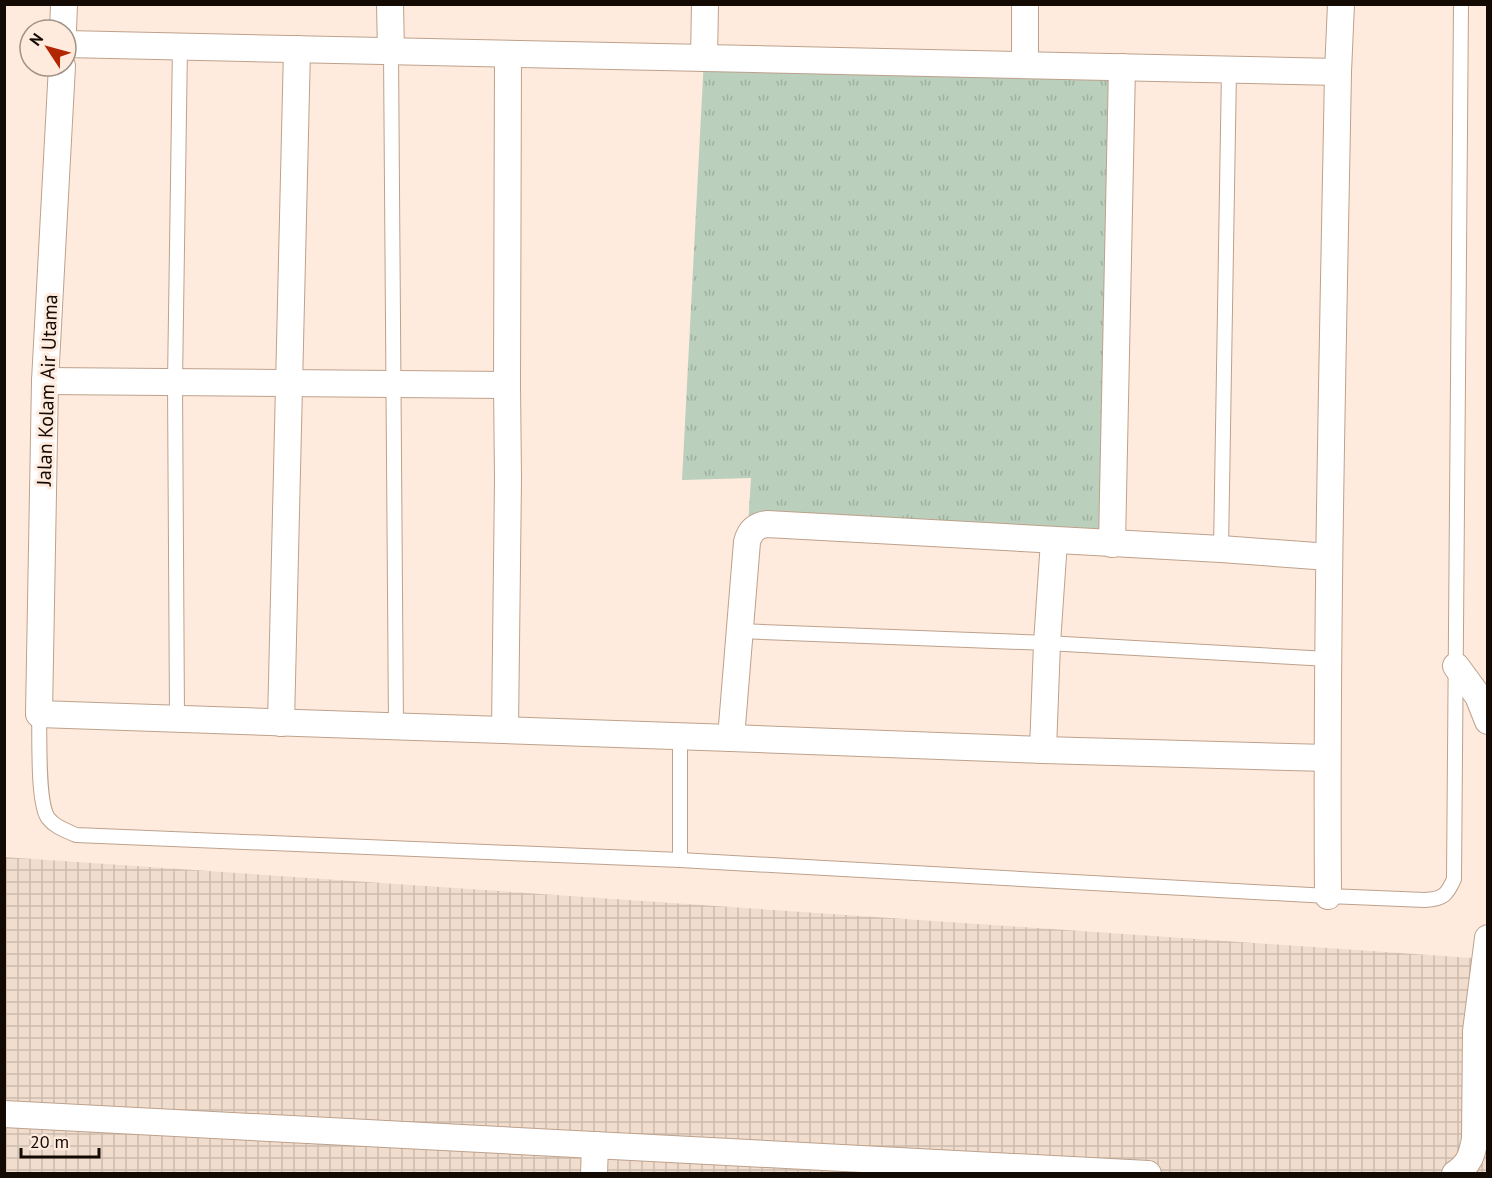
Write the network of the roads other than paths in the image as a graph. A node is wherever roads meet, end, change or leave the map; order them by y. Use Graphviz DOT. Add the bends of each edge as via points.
graph roads {
  1 [pos="390,4"];
  2 [pos="705,4"];
  3 [pos="1025,4"];
  4 [pos="1341,4"];
  5 [pos="1461,4"];
  6 [pos="78,44"];
  7 [pos="180,46"];
  8 [pos="297,49"];
  9 [pos="391,51"];
  10 [pos="508,54"];
  11 [pos="704,58"];
  12 [pos="1025,65"];
  13 [pos="1122,67"];
  14 [pos="1229,69"];
  15 [pos="1338,72"];
  16 [pos="61,78"];
  17 [pos="45,381"];
  18 [pos="175,382"];
  19 [pos="289,383"];
  20 [pos="393,384"];
  21 [pos="507,385"];
  22 [pos="1054,541"];
  23 [pos="1112,544"];
  24 [pos="1221,549"];
  25 [pos="1329,557"];
  26 [pos="740,631"];
  27 [pos="1047,643"];
  28 [pos="1328,659"];
  29 [pos="1456,666"];
  30 [pos="39,714"];
  31 [pos="177,719"];
  32 [pos="1488,721"];
  33 [pos="281,723"];
  34 [pos="396,727"];
  35 [pos="505,730"];
  36 [pos="680,736"];
  37 [pos="731,738"];
  38 [pos="1043,750"];
  39 [pos="1327,758"];
  40 [pos="680,860"];
  41 [pos="1328,896"];
  42 [pos="1488,938"];
  43 [pos="4,1114"];
  44 [pos="595,1145"];
  45 [pos="594,1173"];
  46 [pos="1148,1173"];
  47 [pos="1455,1173"];
  1 -- 9 [label="street"];
  2 -- 11 [label="street"];
  3 -- 12 [label="street"];
  4 -- 15 [label="street"];
  5 -- 29 [label="lane"];
  6 -- 7 [label="street"];
  7 -- 8 [label="street"];
  7 -- 18 [label="lane"];
  8 -- 9 [label="street"];
  8 -- 19 [label="street"];
  9 -- 10 [label="street"];
  9 -- 20 [label="lane"];
  10 -- 11 [label="street"];
  10 -- 21 [label="street"];
  11 -- 12 [label="street"];
  12 -- 13 [label="street"];
  13 -- 14 [label="street"];
  13 -- 23 [label="street"];
  14 -- 15 [label="street"];
  14 -- 24 [label="lane"];
  15 -- 25 [label="street"];
  16 -- 17 [label="street, Jalan Kolam Air Utama"];
  17 -- 18 [label="street"];
  17 -- 30 [label="street, Jalan Kolam Air Utama"];
  18 -- 19 [label="street"];
  18 -- 31 [label="lane"];
  19 -- 20 [label="street"];
  19 -- 33 [label="street"];
  20 -- 21 [label="street"];
  20 -- 34 [label="lane"];
  21 -- 35 [label="street"];
  22 -- 23 [label="street"];
  22 -- 26 [label="street" via="760,525 753,529 747,542"];
  22 -- 27 [label="street"];
  23 -- 24 [label="street"];
  24 -- 25 [label="street"];
  25 -- 28 [label="street"];
  26 -- 27 [label="lane"];
  26 -- 37 [label="street"];
  27 -- 28 [label="lane"];
  27 -- 38 [label="street"];
  28 -- 39 [label="street"];
  29 -- 32 [label="street" via="1478,696"];
  29 -- 41 [label="lane" via="1454,879 1449,891 1439,899 1425,900"];
  30 -- 31 [label="street"];
  30 -- 40 [label="lane" via="41,799 47,816 58,828 76,835"];
  31 -- 33 [label="street"];
  33 -- 34 [label="street"];
  34 -- 35 [label="street"];
  35 -- 36 [label="street"];
  36 -- 37 [label="street"];
  36 -- 40 [label="lane"];
  37 -- 38 [label="street"];
  38 -- 39 [label="street"];
  39 -- 41 [label="street"];
  40 -- 41 [label="lane"];
  42 -- 47 [label="street" via="1476,1032 1475,1138 1472,1156"];
  43 -- 44 [label="street"];
  44 -- 45 [label="street"];
  44 -- 46 [label="street"];
}
